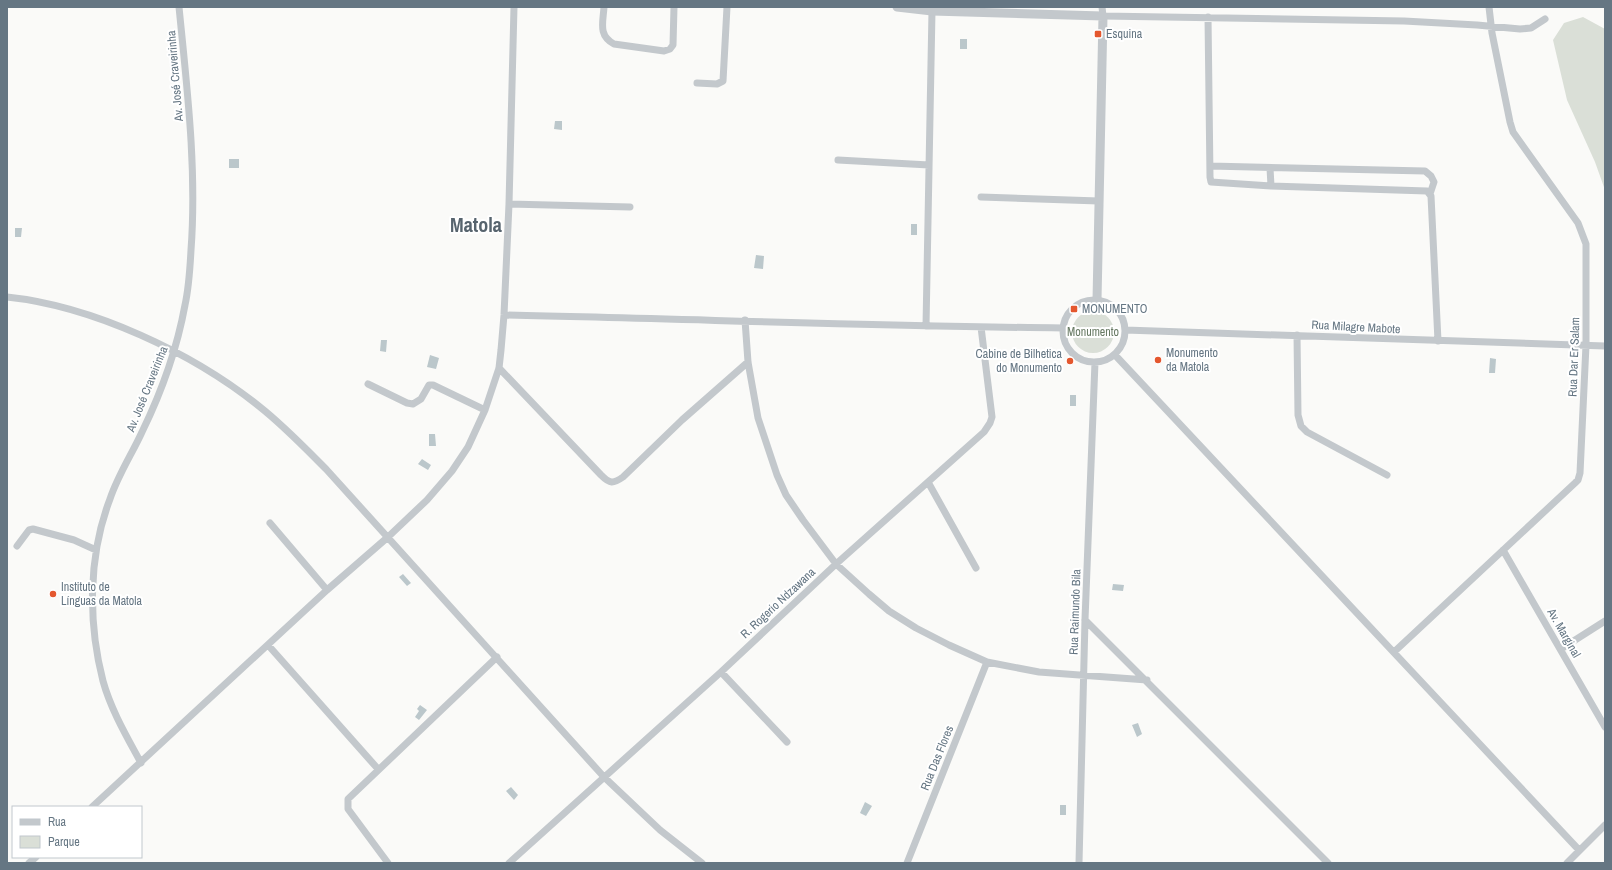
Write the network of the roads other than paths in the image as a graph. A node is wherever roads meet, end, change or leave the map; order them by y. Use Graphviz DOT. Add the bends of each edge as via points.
graph roads {
  1 [pos="180,7"];
  2 [pos="514,7"];
  3 [pos="604,7"];
  4 [pos="674,7"];
  5 [pos="727,7"];
  6 [pos="898,7"];
  7 [pos="1489,7"];
  8 [pos="932,10"];
  9 [pos="1042,10"];
  10 [pos="1103,12"];
  11 [pos="1208,17"];
  12 [pos="1545,19"];
  13 [pos="1491,26"];
  14 [pos="697,82"];
  15 [pos="838,160"];
  16 [pos="929,165"];
  17 [pos="1210,166"];
  18 [pos="1270,168"];
  19 [pos="1271,186"];
  20 [pos="1430,194"];
  21 [pos="980,197"];
  22 [pos="1099,200"];
  23 [pos="509,204"];
  24 [pos="630,207"];
  25 [pos="7,298"];
  26 [pos="1098,300"];
  27 [pos="504,315"];
  28 [pos="745,320"];
  29 [pos="926,326"];
  30 [pos="981,327"];
  31 [pos="1063,328"];
  32 [pos="1125,330"];
  33 [pos="1297,335"];
  34 [pos="1438,341"];
  35 [pos="1586,345"];
  36 [pos="1605,346"];
  37 [pos="175,351"];
  38 [pos="1114,355"];
  39 [pos="748,362"];
  40 [pos="1095,362"];
  41 [pos="499,368"];
  42 [pos="368,384"];
  43 [pos="485,410"];
  44 [pos="1387,475"];
  45 [pos="928,482"];
  46 [pos="270,523"];
  47 [pos="388,537"];
  48 [pos="17,546"];
  49 [pos="96,550"];
  50 [pos="1503,550"];
  51 [pos="836,564"];
  52 [pos="976,568"];
  53 [pos="327,590"];
  54 [pos="1085,620"];
  55 [pos="1605,621"];
  56 [pos="268,645"];
  57 [pos="1561,649"];
  58 [pos="1394,652"];
  59 [pos="497,658"];
  60 [pos="987,662"];
  61 [pos="721,672"];
  62 [pos="1084,676"];
  63 [pos="1146,680"];
  64 [pos="1605,727"];
  65 [pos="787,742"];
  66 [pos="140,763"];
  67 [pos="378,769"];
  68 [pos="604,777"];
  69 [pos="93,806"];
  70 [pos="1605,825"];
  71 [pos="1579,850"];
  72 [pos="388,863"];
  73 [pos="508,863"];
  74 [pos="702,863"];
  75 [pos="907,863"];
  76 [pos="1079,863"];
  77 [pos="1328,863"];
  78 [pos="1567,863"];
  1 -- 37 [label="street, Av. José Craveirinha" via="191,130 194,206 186,304"];
  2 -- 23 [label="street"];
  3 -- 4 [label="street" via="603,30 608,40 614,44 664,51 672,45"];
  5 -- 14 [label="street" via="723,82"];
  6 -- 8 [label="street"];
  7 -- 13 [label="street, Rua Dar Er Salam"];
  8 -- 9 [label="street"];
  8 -- 16 [label="street"];
  9 -- 10 [label="street"];
  10 -- 11 [label="street"];
  10 -- 22 [label="street"];
  11 -- 13 [label="street" via="1404,21"];
  11 -- 17 [label="street"];
  12 -- 13 [label="street" via="1531,28"];
  13 -- 35 [label="street, Rua Dar Er Salam" via="1513,132 1578,223 1586,244"];
  15 -- 16 [label="street"];
  16 -- 29 [label="street"];
  17 -- 18 [label="street"];
  17 -- 19 [label="street" via="1210,177 1214,184"];
  18 -- 19 [label="street"];
  18 -- 20 [label="street" via="1425,171 1434,182"];
  19 -- 20 [label="street" via="1424,190"];
  20 -- 34 [label="street"];
  21 -- 22 [label="street"];
  22 -- 26 [label="street"];
  23 -- 24 [label="street"];
  23 -- 27 [label="street"];
  25 -- 37 [label="street" via="48,305 108,322"];
  26 -- 31 [label="street" via="1084,302 1073,308"];
  26 -- 32 [label="street" via="1114,307 1124,322"];
  27 -- 28 [label="street"];
  27 -- 41 [label="street"];
  28 -- 29 [label="street"];
  28 -- 39 [label="street"];
  29 -- 30 [label="street"];
  30 -- 31 [label="street"];
  30 -- 45 [label="street, R. Rogerio Ndzawana" via="992,417 990,423 984,432"];
  31 -- 40 [label="street" via="1066,345 1072,353 1082,360"];
  32 -- 33 [label="street, Rua Milagre Mabote"];
  32 -- 38 [label="street" via="1124,339"];
  33 -- 34 [label="street, Rua Milagre Mabote"];
  33 -- 44 [label="street" via="1298,415 1302,426 1307,432"];
  34 -- 35 [label="street, Rua Milagre Mabote"];
  35 -- 36 [label="street, Rua Milagre Mabote"];
  35 -- 50 [label="street, Rua Dar Er Salam" via="1580,477"];
  37 -- 47 [label="street" via="233,387 284,427"];
  37 -- 49 [label="street, Av. José Craveirinha" via="154,408 110,498 99,530"];
  38 -- 40 [label="street"];
  38 -- 58 [label="street"];
  39 -- 41 [label="street" via="682,420 623,477 612,483 601,475"];
  39 -- 51 [label="street" via="758,418 777,475 786,495"];
  40 -- 54 [label="street, Rua Raimundo Bila"];
  41 -- 43 [label="street"];
  42 -- 43 [label="street" via="413,404 421,399 429,385 433,385"];
  43 -- 47 [label="street" via="468,447 452,471 427,500"];
  45 -- 51 [label="street, R. Rogerio Ndzawana"];
  45 -- 52 [label="street"];
  46 -- 53 [label="street"];
  47 -- 53 [label="street"];
  47 -- 59 [label="street"];
  48 -- 49 [label="street" via="33,528 74,540"];
  49 -- 66 [label="street, Av. José Craveirinha" via="93,608 97,651 104,682 119,723"];
  50 -- 57 [label="street, Av. Marginal"];
  50 -- 58 [label="street, Rua Dar Er Salam"];
  51 -- 60 [label="street" via="889,611 929,635"];
  51 -- 61 [label="street, R. Rogerio Ndzawana"];
  53 -- 56 [label="street"];
  54 -- 62 [label="street, Rua Raimundo Bila"];
  54 -- 63 [label="street"];
  55 -- 57 [label="street"];
  56 -- 66 [label="street"];
  56 -- 67 [label="street"];
  57 -- 64 [label="street, Av. Marginal"];
  58 -- 71 [label="street"];
  59 -- 67 [label="street"];
  59 -- 68 [label="street"];
  60 -- 62 [label="street" via="1039,672"];
  60 -- 75 [label="street, Rua Das Flores"];
  61 -- 65 [label="street"];
  61 -- 68 [label="street, R. Rogerio Ndzawana"];
  62 -- 63 [label="street"];
  62 -- 76 [label="street, Rua Raimundo Bila"];
  63 -- 77 [label="street"];
  66 -- 69 [label="street"];
  67 -- 72 [label="street" via="351,794 347,804 348,810"];
  68 -- 73 [label="street, R. Rogerio Ndzawana"];
  68 -- 74 [label="street" via="660,830"];
  70 -- 71 [label="street"];
  71 -- 78 [label="street"];
}
